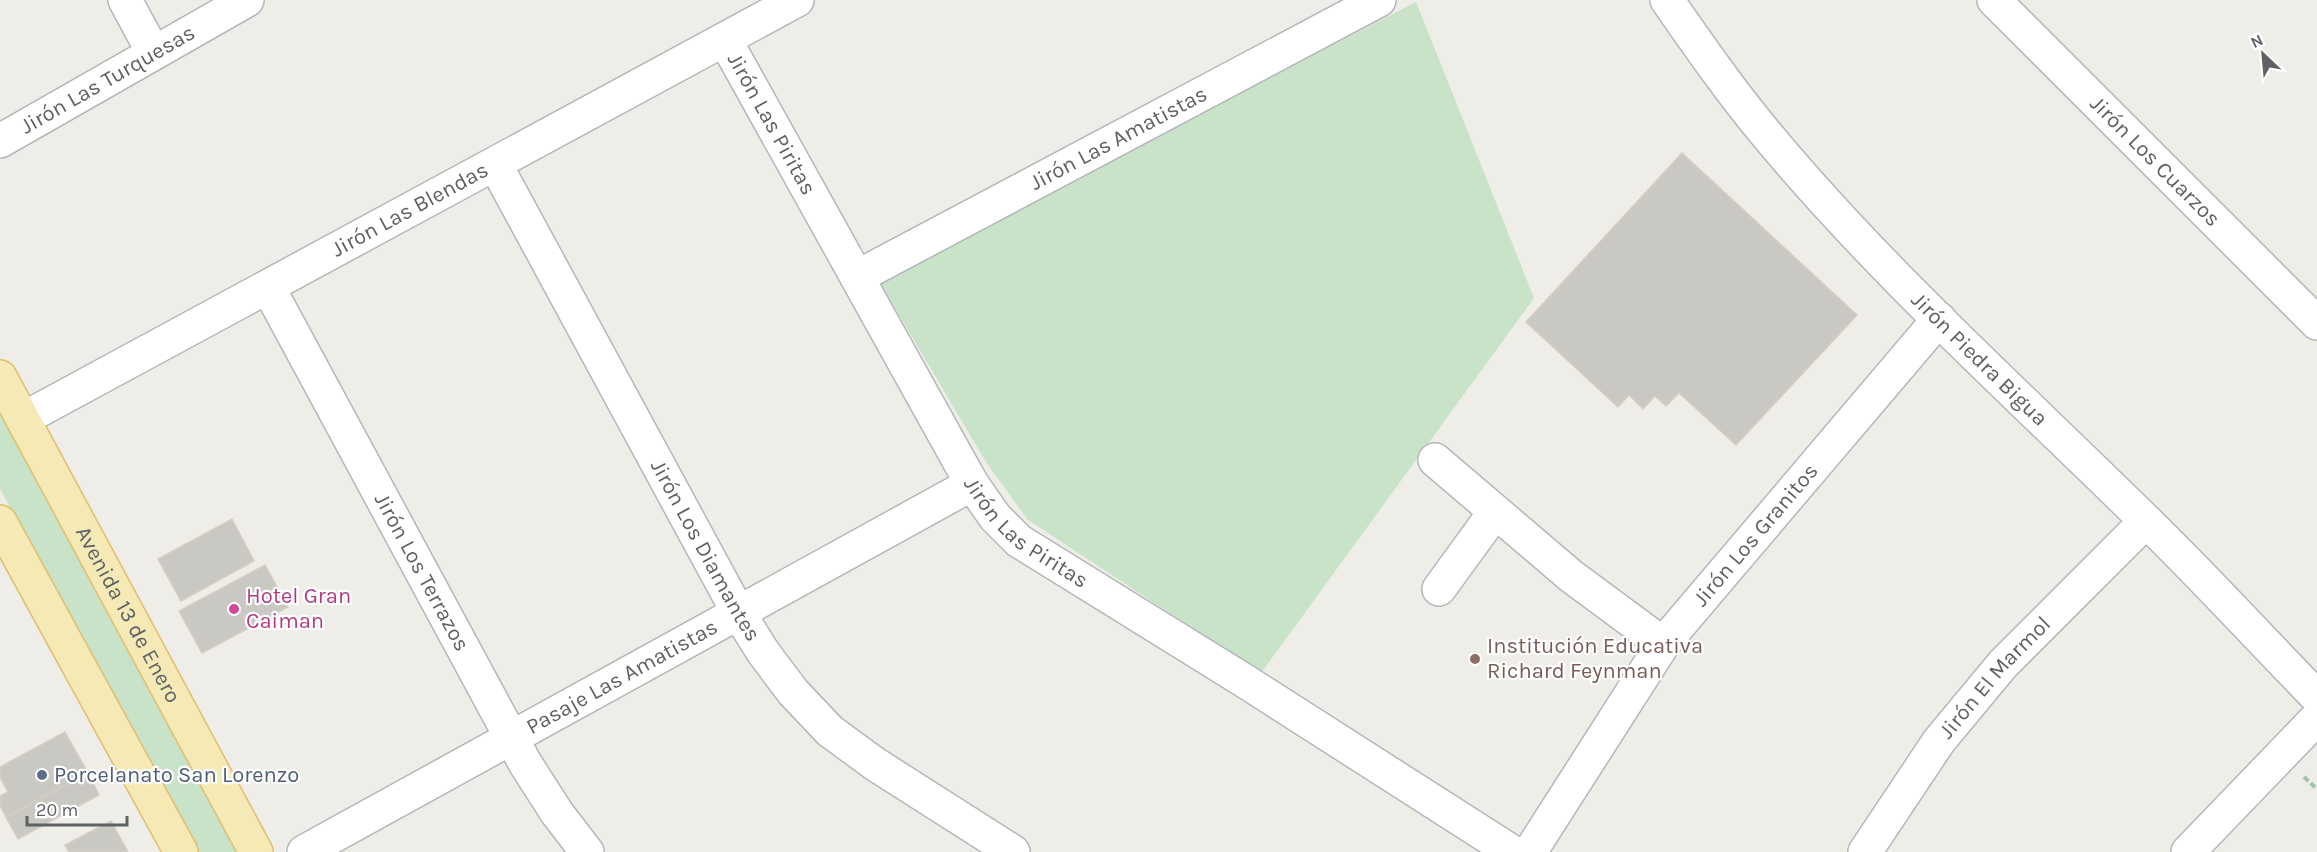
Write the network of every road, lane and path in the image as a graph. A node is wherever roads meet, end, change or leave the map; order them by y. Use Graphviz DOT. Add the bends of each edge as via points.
graph roads {
  1 [pos="125,0"];
  2 [pos="247,0"];
  3 [pos="797,0"];
  4 [pos="1379,0"];
  5 [pos="1667,0"];
  6 [pos="1994,0"];
  7 [pos="725,39"];
  8 [pos="153,52"];
  9 [pos="0,141"];
  10 [pos="495,164"];
  11 [pos="857,277"];
  12 [pos="268,287"];
  13 [pos="1939,319"];
  14 [pos="2317,323"];
  15 [pos="0,377"];
  16 [pos="22,418"];
  17 [pos="1435,460"];
  18 [pos="972,484"];
  19 [pos="1495,512"];
  20 [pos="2146,521"];
  21 [pos="0,522"];
  22 [pos="1439,589"];
  23 [pos="738,612"];
  24 [pos="1663,644"];
  25 [pos="2317,697"];
  26 [pos="2317,718"];
  27 [pos="512,739"];
  28 [pos="181,852"];
  29 [pos="256,852"];
  30 [pos="304,852"];
  31 [pos="586,852"];
  32 [pos="1012,852"];
  33 [pos="1512,852"];
  34 [pos="1530,852"];
  35 [pos="1865,852"];
  36 [pos="2188,852"];
  1 -- 8 [label="street"];
  2 -- 8 [label="street, Jirón Las Turquesas"];
  3 -- 7 [label="street, Jirón Las Blendas"];
  4 -- 11 [label="street, Jirón Las Amatistas"];
  5 -- 13 [label="street, Jirón Piedra Bigua" via="1767,135"];
  6 -- 14 [label="street, Jirón Los Cuarzos"];
  7 -- 10 [label="street, Jirón Las Blendas"];
  7 -- 11 [label="street, Jirón Las Piritas"];
  8 -- 9 [label="street, Jirón Las Turquesas"];
  10 -- 12 [label="street, Jirón Las Blendas"];
  10 -- 23 [label="street, Jirón Los Diamantes"];
  11 -- 18 [label="street, Jirón Las Piritas"];
  12 -- 16 [label="street, Jirón Las Blendas"];
  12 -- 27 [label="street, Jirón Los Terrazos"];
  13 -- 20 [label="street, Jirón Piedra Bigua"];
  13 -- 24 [label="street, Jirón Los Granitos"];
  15 -- 16 [label="main road, Avenida 13 de Enero"];
  16 -- 29 [label="main road, Avenida 13 de Enero"];
  17 -- 19 [label="street"];
  18 -- 23 [label="street, Pasaje Las Amatistas"];
  18 -- 33 [label="street, Jirón Las Piritas" via="995,517 1019,541"];
  19 -- 22 [label="street"];
  19 -- 24 [label="street" via="1571,576"];
  20 -- 25 [label="street, Jirón Piedra Bigua"];
  20 -- 35 [label="street, Jirón El Marmol" via="2003,664 1940,741"];
  21 -- 28 [label="main road"];
  23 -- 27 [label="street, Pasaje Las Amatistas"];
  23 -- 32 [label="street, Jirón Los Diamantes" via="793,692 830,731"];
  24 -- 34 [label="street, Jirón Los Granitos"];
  26 -- 36 [label="street"];
  27 -- 30 [label="street, Pasaje Las Amatistas"];
  27 -- 31 [label="street, Jirón Los Terrazos"];
}
